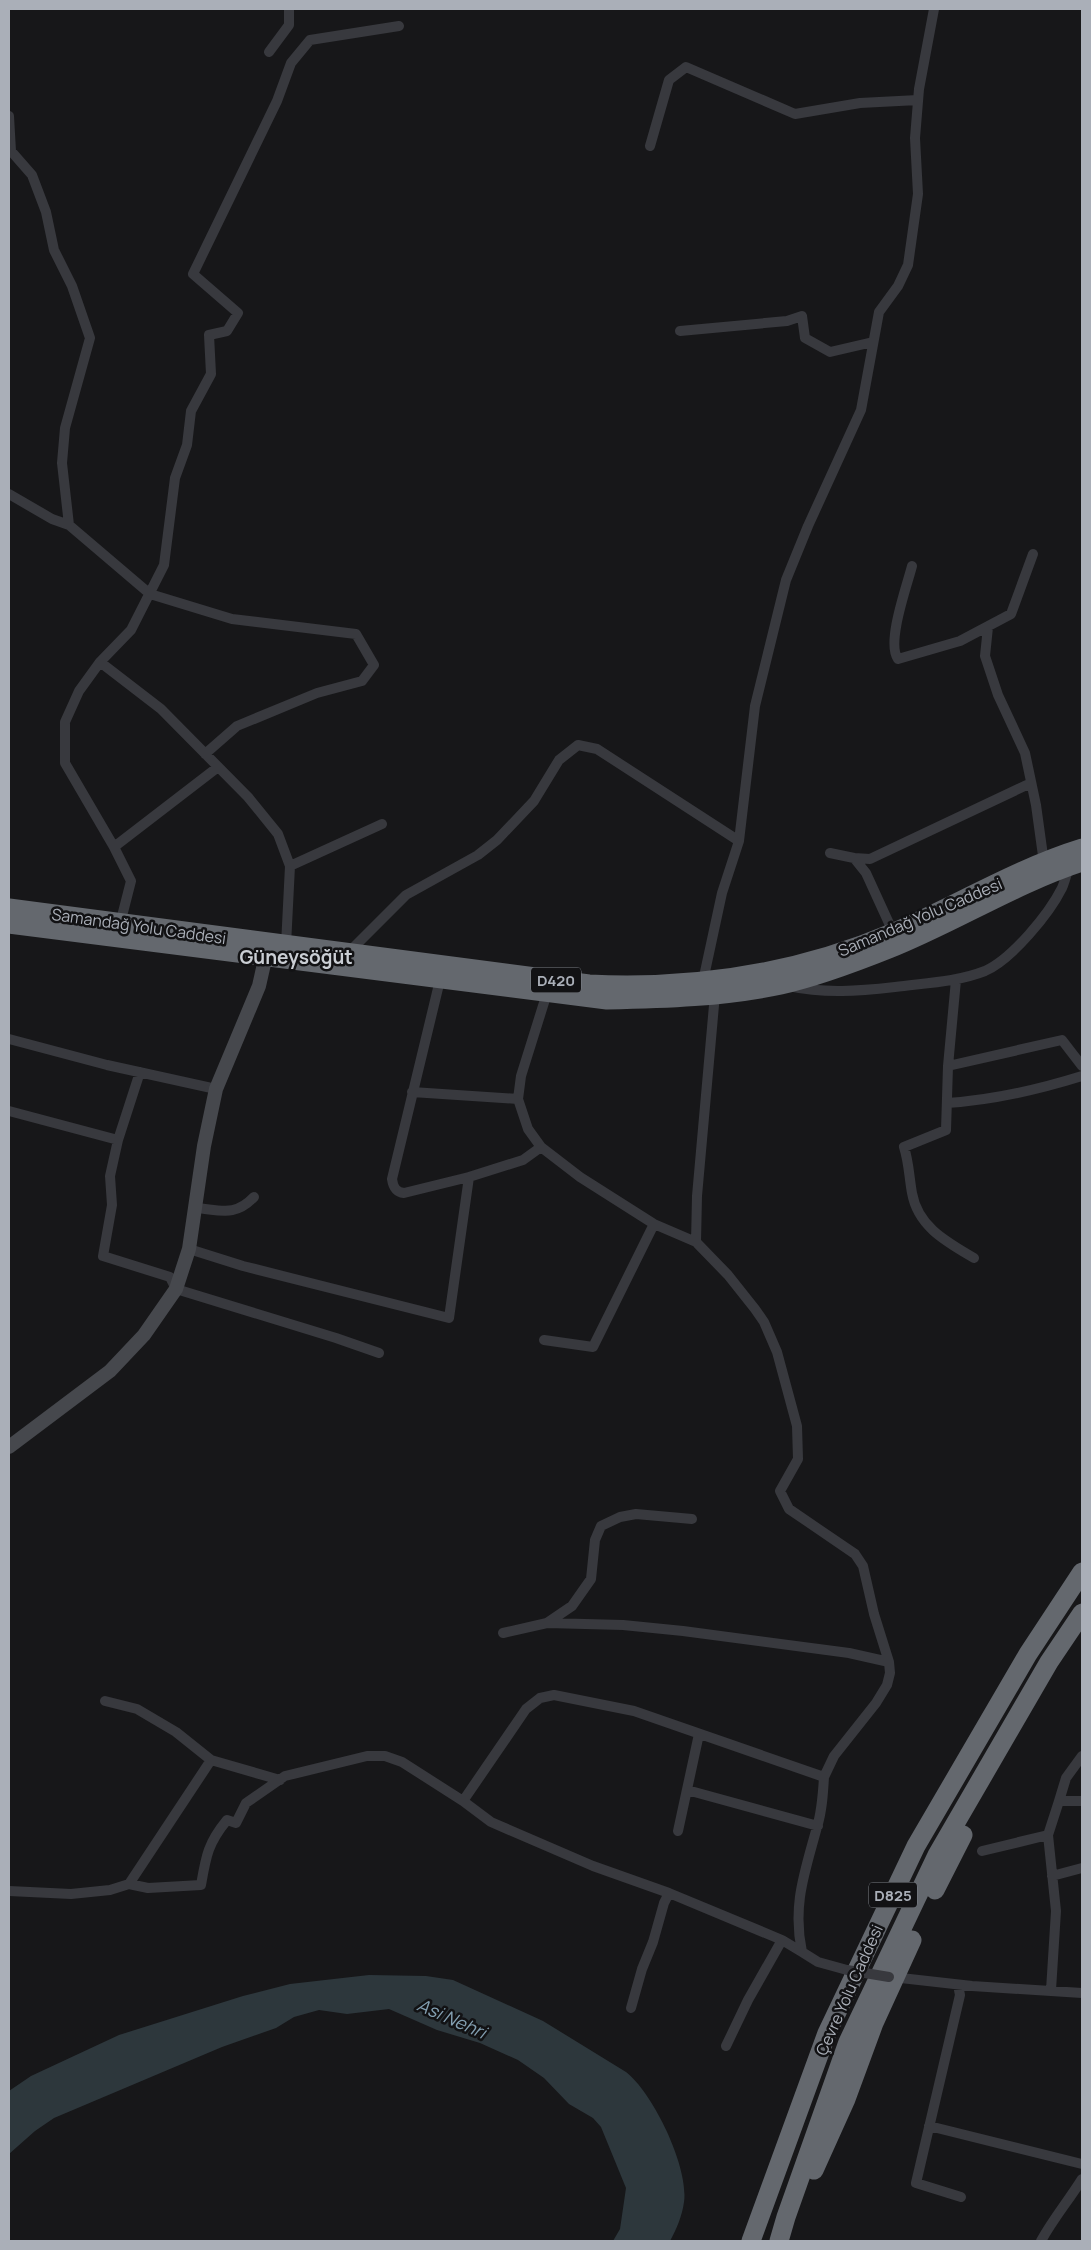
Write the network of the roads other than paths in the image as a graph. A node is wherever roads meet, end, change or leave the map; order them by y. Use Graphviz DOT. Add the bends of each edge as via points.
graph roads {
  1 [pos="289,9"];
  2 [pos="934,9"];
  3 [pos="398,26"];
  4 [pos="269,52"];
  5 [pos="918,100"];
  6 [pos="9,116"];
  7 [pos="650,146"];
  8 [pos="680,331"];
  9 [pos="873,342"];
  10 [pos="9,494"];
  11 [pos="69,525"];
  12 [pos="1033,554"];
  13 [pos="912,566"];
  14 [pos="150,594"];
  15 [pos="988,627"];
  16 [pos="100,662"];
  17 [pos="205,754"];
  18 [pos="218,768"];
  19 [pos="1031,783"];
  20 [pos="382,824"];
  21 [pos="739,841"];
  22 [pos="114,847"];
  23 [pos="1082,848"];
  24 [pos="830,853"];
  25 [pos="854,858"];
  26 [pos="1044,862"];
  27 [pos="1076,864"];
  28 [pos="290,866"];
  29 [pos="9,908"];
  30 [pos="9,924"];
  31 [pos="120,924"];
  32 [pos="893,932"];
  33 [pos="286,945"];
  34 [pos="349,952"];
  35 [pos="266,956"];
  36 [pos="440,980"];
  37 [pos="956,980"];
  38 [pos="781,985"];
  39 [pos="709,988"];
  40 [pos="547,993"];
  41 [pos="9,1038"];
  42 [pos="948,1066"];
  43 [pos="1082,1066"];
  44 [pos="140,1072"];
  45 [pos="1082,1076"];
  46 [pos="216,1089"];
  47 [pos="412,1092"];
  48 [pos="518,1099"];
  49 [pos="947,1103"];
  50 [pos="9,1111"];
  51 [pos="118,1140"];
  52 [pos="541,1147"];
  53 [pos="469,1177"];
  54 [pos="254,1197"];
  55 [pos="196,1208"];
  56 [pos="654,1224"];
  57 [pos="696,1242"];
  58 [pos="188,1249"];
  59 [pos="974,1258"];
  60 [pos="176,1289"];
  61 [pos="544,1340"];
  62 [pos="379,1353"];
  63 [pos="9,1447"];
  64 [pos="692,1520"];
  65 [pos="1082,1572"];
  66 [pos="1082,1613"];
  67 [pos="547,1623"];
  68 [pos="503,1633"];
  69 [pos="889,1662"];
  70 [pos="1007,1690"];
  71 [pos="104,1701"];
  72 [pos="699,1734"];
  73 [pos="1003,1742"];
  74 [pos="1082,1756"];
  75 [pos="211,1760"];
  76 [pos="824,1777"];
  77 [pos="280,1780"];
  78 [pos="687,1790"];
  79 [pos="463,1801"];
  80 [pos="1059,1801"];
  81 [pos="1082,1802"];
  82 [pos="818,1826"];
  83 [pos="678,1831"];
  84 [pos="1048,1834"];
  85 [pos="982,1851"];
  86 [pos="1082,1868"];
  87 [pos="1052,1876"];
  88 [pos="129,1884"];
  89 [pos="9,1891"];
  90 [pos="669,1893"];
  91 [pos="782,1940"];
  92 [pos="802,1952"];
  93 [pos="845,1970"];
  94 [pos="892,1977"];
  95 [pos="958,1985"];
  96 [pos="1051,1990"];
  97 [pos="1082,1992"];
  98 [pos="630,2008"];
  99 [pos="726,2046"];
  100 [pos="929,2126"];
  101 [pos="1082,2164"];
  102 [pos="1082,2179"];
  103 [pos="961,2197"];
  104 [pos="743,2241"];
  105 [pos="751,2241"];
  106 [pos="779,2241"];
  107 [pos="1041,2241"];
  1 -- 4 [label="street" via="289,25"];
  2 -- 5 [label="street"];
  3 -- 14 [label="street" via="310,40 291,63 277,101 193,274 238,313 227,331 209,335 211,374 191,411 187,445 175,478 164,566"];
  5 -- 7 [label="street" via="860,103 795,114 686,67 669,80"];
  5 -- 9 [label="street" via="915,138 918,194 908,265 898,286 879,312"];
  6 -- 11 [label="street" via="11,151 32,175 46,212 54,250 72,286 90,338 65,428 62,463"];
  8 -- 9 [label="street" via="788,321 802,316 804,338 830,352"];
  9 -- 21 [label="street" via="861,410 786,580 755,706"];
  10 -- 11 [label="street"];
  11 -- 14 [label="street"];
  12 -- 15 [label="street" via="1011,614"];
  13 -- 15 [label="street" via="894,636 898,659 960,641"];
  14 -- 16 [label="street" via="131,630"];
  14 -- 17 [label="street" via="232,619 356,634 374,664 362,681 317,692 237,726"];
  15 -- 19 [label="street" via="985,656 998,695 1025,754"];
  16 -- 17 [label="street" via="161,709"];
  16 -- 22 [label="street" via="79,691 65,722 65,763"];
  17 -- 18 [label="street"];
  18 -- 22 [label="street"];
  18 -- 28 [label="street" via="248,797 278,834"];
  19 -- 25 [label="street" via="870,859"];
  19 -- 26 [label="street"];
  20 -- 28 [label="street"];
  21 -- 34 [label="street" via="597,748 578,745 559,760 534,801 497,840 478,855 406,895"];
  21 -- 39 [label="street" via="722,893"];
  22 -- 31 [label="street" via="131,881"];
  23 -- 26 [label="highway, Samandağ Yolu Caddesi / D420"];
  24 -- 25 [label="street"];
  25 -- 32 [label="street" via="866,873"];
  26 -- 32 [label="highway, Samandağ Yolu Caddesi / D420"];
  27 -- 37 [label="street" via="1036,926 1008,956 986,970"];
  27 -- 38 [label="highway, Samandağ Yolu Caddesi / D420" via="889,949"];
  28 -- 33 [label="street"];
  29 -- 31 [label="highway, Samandağ Yolu Caddesi / D420"];
  30 -- 35 [label="highway, Samandağ Yolu Caddesi / D420"];
  31 -- 33 [label="highway, Samandağ Yolu Caddesi / D420"];
  32 -- 39 [label="highway, Samandağ Yolu Caddesi / D420" via="853,949"];
  33 -- 34 [label="highway, Samandağ Yolu Caddesi / D420"];
  34 -- 39 [label="highway, Samandağ Yolu Caddesi / D420" via="589,984"];
  35 -- 36 [label="highway, Samandağ Yolu Caddesi / D420"];
  35 -- 46 [label="street" via="259,986"];
  36 -- 40 [label="highway, Samandağ Yolu Caddesi / D420"];
  36 -- 47 [label="street"];
  37 -- 38 [label="street" via="834,992"];
  37 -- 42 [label="street"];
  38 -- 39 [label="highway, Samandağ Yolu Caddesi / D420"];
  39 -- 40 [label="highway, Samandağ Yolu Caddesi / D420" via="661,999 607,1000"];
  39 -- 57 [label="street" via="715,1016 697,1196"];
  40 -- 48 [label="street" via="521,1076"];
  41 -- 44 [label="street"];
  42 -- 43 [label="street" via="1062,1040"];
  42 -- 49 [label="street"];
  44 -- 46 [label="street"];
  44 -- 51 [label="street"];
  45 -- 49 [label="street" via="1032,1091"];
  46 -- 55 [label="street"];
  47 -- 48 [label="street"];
  47 -- 53 [label="street" via="393,1186 404,1193"];
  48 -- 52 [label="street" via="528,1130"];
  49 -- 59 [label="street" via="946,1130 904,1147 912,1194 926,1224 940,1238"];
  50 -- 51 [label="street"];
  51 -- 60 [label="street" via="110,1176 112,1205 103,1256 170,1277"];
  52 -- 53 [label="street" via="523,1160"];
  52 -- 56 [label="street" via="580,1177"];
  53 -- 58 [label="street" via="449,1318"];
  54 -- 55 [label="street" via="245,1206 230,1212"];
  55 -- 58 [label="street"];
  56 -- 57 [label="street"];
  56 -- 61 [label="street" via="593,1347"];
  57 -- 69 [label="street" via="728,1275 764,1322 777,1352 797,1426 798,1459 780,1491 789,1509 855,1554 863,1566"];
  58 -- 60 [label="street"];
  60 -- 62 [label="street"];
  60 -- 63 [label="street" via="144,1335 110,1371"];
  64 -- 67 [label="street" via="636,1514 601,1526 595,1540 591,1579 572,1606"];
  65 -- 70 [label="highway, Çevre Yolu Caddesi / D825"];
  66 -- 73 [label="highway, Çevre Yolu Caddesi / D825" via="1049,1662"];
  67 -- 68 [label="street"];
  67 -- 69 [label="street" via="683,1631 849,1653"];
  69 -- 76 [label="street" via="887,1685 834,1756"];
  70 -- 93 [label="highway" via="940,1784 889,1874"];
  70 -- 105 [label="highway, Çevre Yolu Caddesi / D825" via="916,1846 827,2033"];
  71 -- 75 [label="street" via="137,1709 176,1732"];
  72 -- 76 [label="street"];
  72 -- 78 [label="street"];
  72 -- 79 [label="street" via="634,1711 554,1695 540,1698 526,1709"];
  73 -- 94 [label="highway" via="978,1805"];
  73 -- 106 [label="highway, Çevre Yolu Caddesi / D825" via="938,1855 848,2042"];
  74 -- 80 [label="street" via="1066,1778"];
  75 -- 77 [label="street"];
  75 -- 88 [label="street"];
  76 -- 82 [label="street"];
  77 -- 79 [label="street" via="285,1776 367,1756 386,1756 402,1762"];
  77 -- 88 [label="street" via="246,1803 236,1823 227,1820 214,1835 200,1885 148,1888"];
  78 -- 82 [label="street"];
  78 -- 83 [label="street"];
  79 -- 90 [label="street" via="491,1822 593,1866"];
  80 -- 81 [label="street"];
  80 -- 84 [label="street"];
  82 -- 92 [label="street" via="800,1889 798,1933"];
  84 -- 85 [label="street"];
  84 -- 87 [label="street"];
  86 -- 87 [label="street"];
  87 -- 96 [label="street" via="1056,1911"];
  88 -- 89 [label="street" via="110,1890 71,1894"];
  90 -- 91 [label="street"];
  90 -- 98 [label="street"];
  91 -- 92 [label="street"];
  91 -- 99 [label="street"];
  92 -- 93 [label="street" via="818,1962"];
  93 -- 94 [label="street, bridge"];
  93 -- 104 [label="highway" via="772,2151 750,2211"];
  94 -- 95 [label="street"];
  94 -- 106 [label="highway" via="846,2099 804,2194"];
  95 -- 96 [label="street"];
  95 -- 100 [label="street" via="960,1995"];
  96 -- 97 [label="street"];
  100 -- 101 [label="street"];
  100 -- 103 [label="street" via="916,2183"];
  102 -- 107 [label="street"];
}
